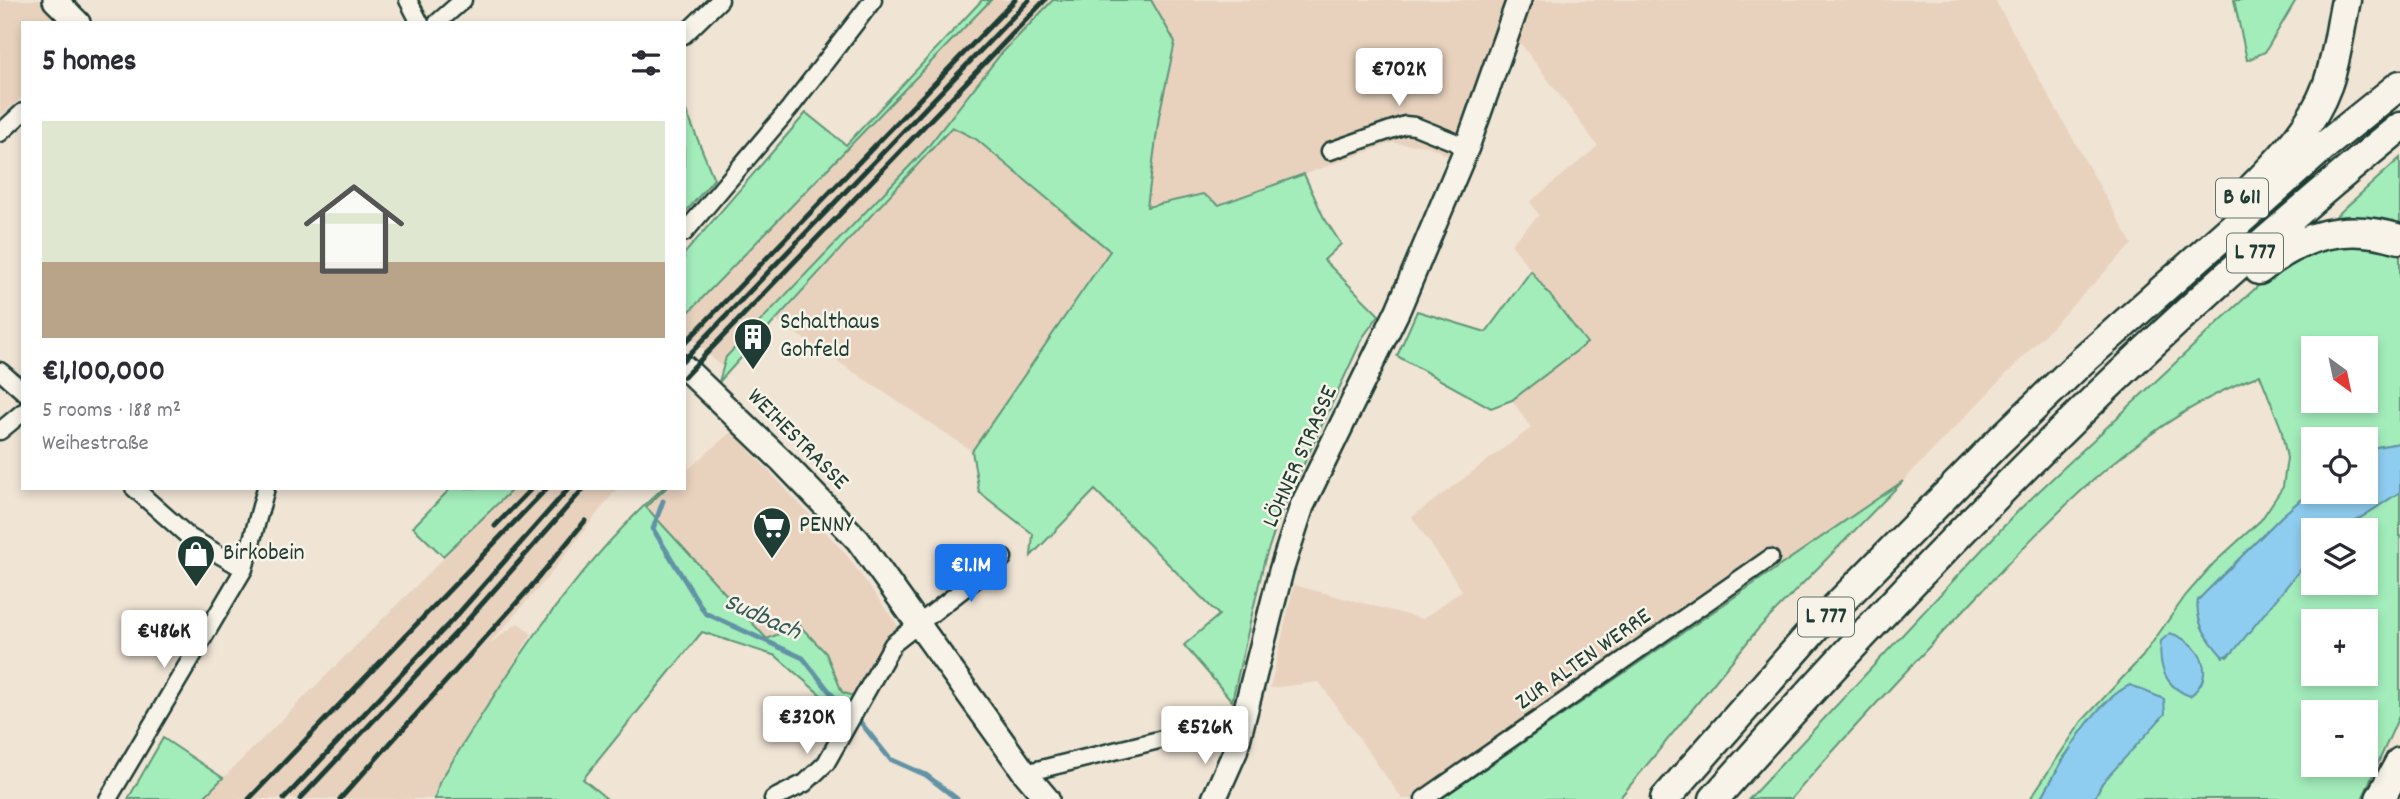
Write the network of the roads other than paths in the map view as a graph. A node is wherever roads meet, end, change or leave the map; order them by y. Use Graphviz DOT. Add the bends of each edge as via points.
graph roads {
  1 [pos="55,0"];
  2 [pos="408,0"];
  3 [pos="463,0"];
  4 [pos="720,0"];
  5 [pos="873,0"];
  6 [pos="1519,0"];
  7 [pos="2346,0"];
  8 [pos="76,21"];
  9 [pos="419,21"];
  10 [pos="439,21"];
  11 [pos="686,33"];
  12 [pos="2400,85"];
  13 [pos="21,114"];
  14 [pos="2400,127"];
  15 [pos="0,133"];
  16 [pos="1467,148"];
  17 [pos="1330,151"];
  18 [pos="686,231"];
  19 [pos="2400,240"];
  20 [pos="2081,362"];
  21 [pos="686,368"];
  22 [pos="0,371"];
  23 [pos="2112,382"];
  24 [pos="21,389"];
  25 [pos="21,414"];
  26 [pos="0,431"];
  27 [pos="136,490"];
  28 [pos="265,490"];
  29 [pos="1003,558"];
  30 [pos="1770,558"];
  31 [pos="244,569"];
  32 [pos="919,621"];
  33 [pos="1244,719"];
  34 [pos="1235,752"];
  35 [pos="2400,762"];
  36 [pos="1025,773"];
  37 [pos="108,799"];
  38 [pos="773,799"];
  39 [pos="1047,799"];
  40 [pos="1204,799"];
  41 [pos="1214,799"];
  42 [pos="1424,799"];
  43 [pos="1665,799"];
  44 [pos="1714,799"];
  45 [pos="2380,799"];
  1 -- 8 [label="main road"];
  2 -- 9 [label="street"];
  3 -- 10 [label="street"];
  4 -- 11 [label="street"];
  5 -- 18 [label="street"];
  6 -- 16 [label="main road, LÖHNER STRASSE"];
  7 -- 20 [label="highway, B 611" via="2327,86 2284,156 2112,318"];
  12 -- 20 [label="highway, L 777"];
  13 -- 15 [label="street"];
  14 -- 23 [label="highway, L 777" via="2339,176"];
  16 -- 17 [label="street" via="1405,125"];
  16 -- 33 [label="main road, LÖHNER STRASSE" via="1398,310 1302,506"];
  19 -- 23 [label="highway" via="2343,230 2285,250 2144,374"];
  20 -- 43 [label="highway, L 777" via="1819,624"];
  21 -- 32 [label="main road, WEIHESTRASSE" via="829,507"];
  22 -- 24 [label="street"];
  23 -- 44 [label="highway, L 777" via="1970,521"];
  25 -- 26 [label="street"];
  27 -- 31 [label="street" via="189,537"];
  28 -- 31 [label="street"];
  29 -- 32 [label="street"];
  30 -- 42 [label="street, ZUR ALTEN WERRE"];
  31 -- 37 [label="street"];
  32 -- 36 [label="main road, WEIHESTRASSE"];
  32 -- 38 [label="street" via="892,644 826,763 805,783"];
  33 -- 34 [label="main road, LÖHNER STRASSE"];
  33 -- 36 [label="street"];
  34 -- 40 [label="main road"];
  34 -- 41 [label="main road, LÖHNER STRASSE"];
  35 -- 45 [label="highway"];
  36 -- 39 [label="main road, WEIHESTRASSE"];
}
